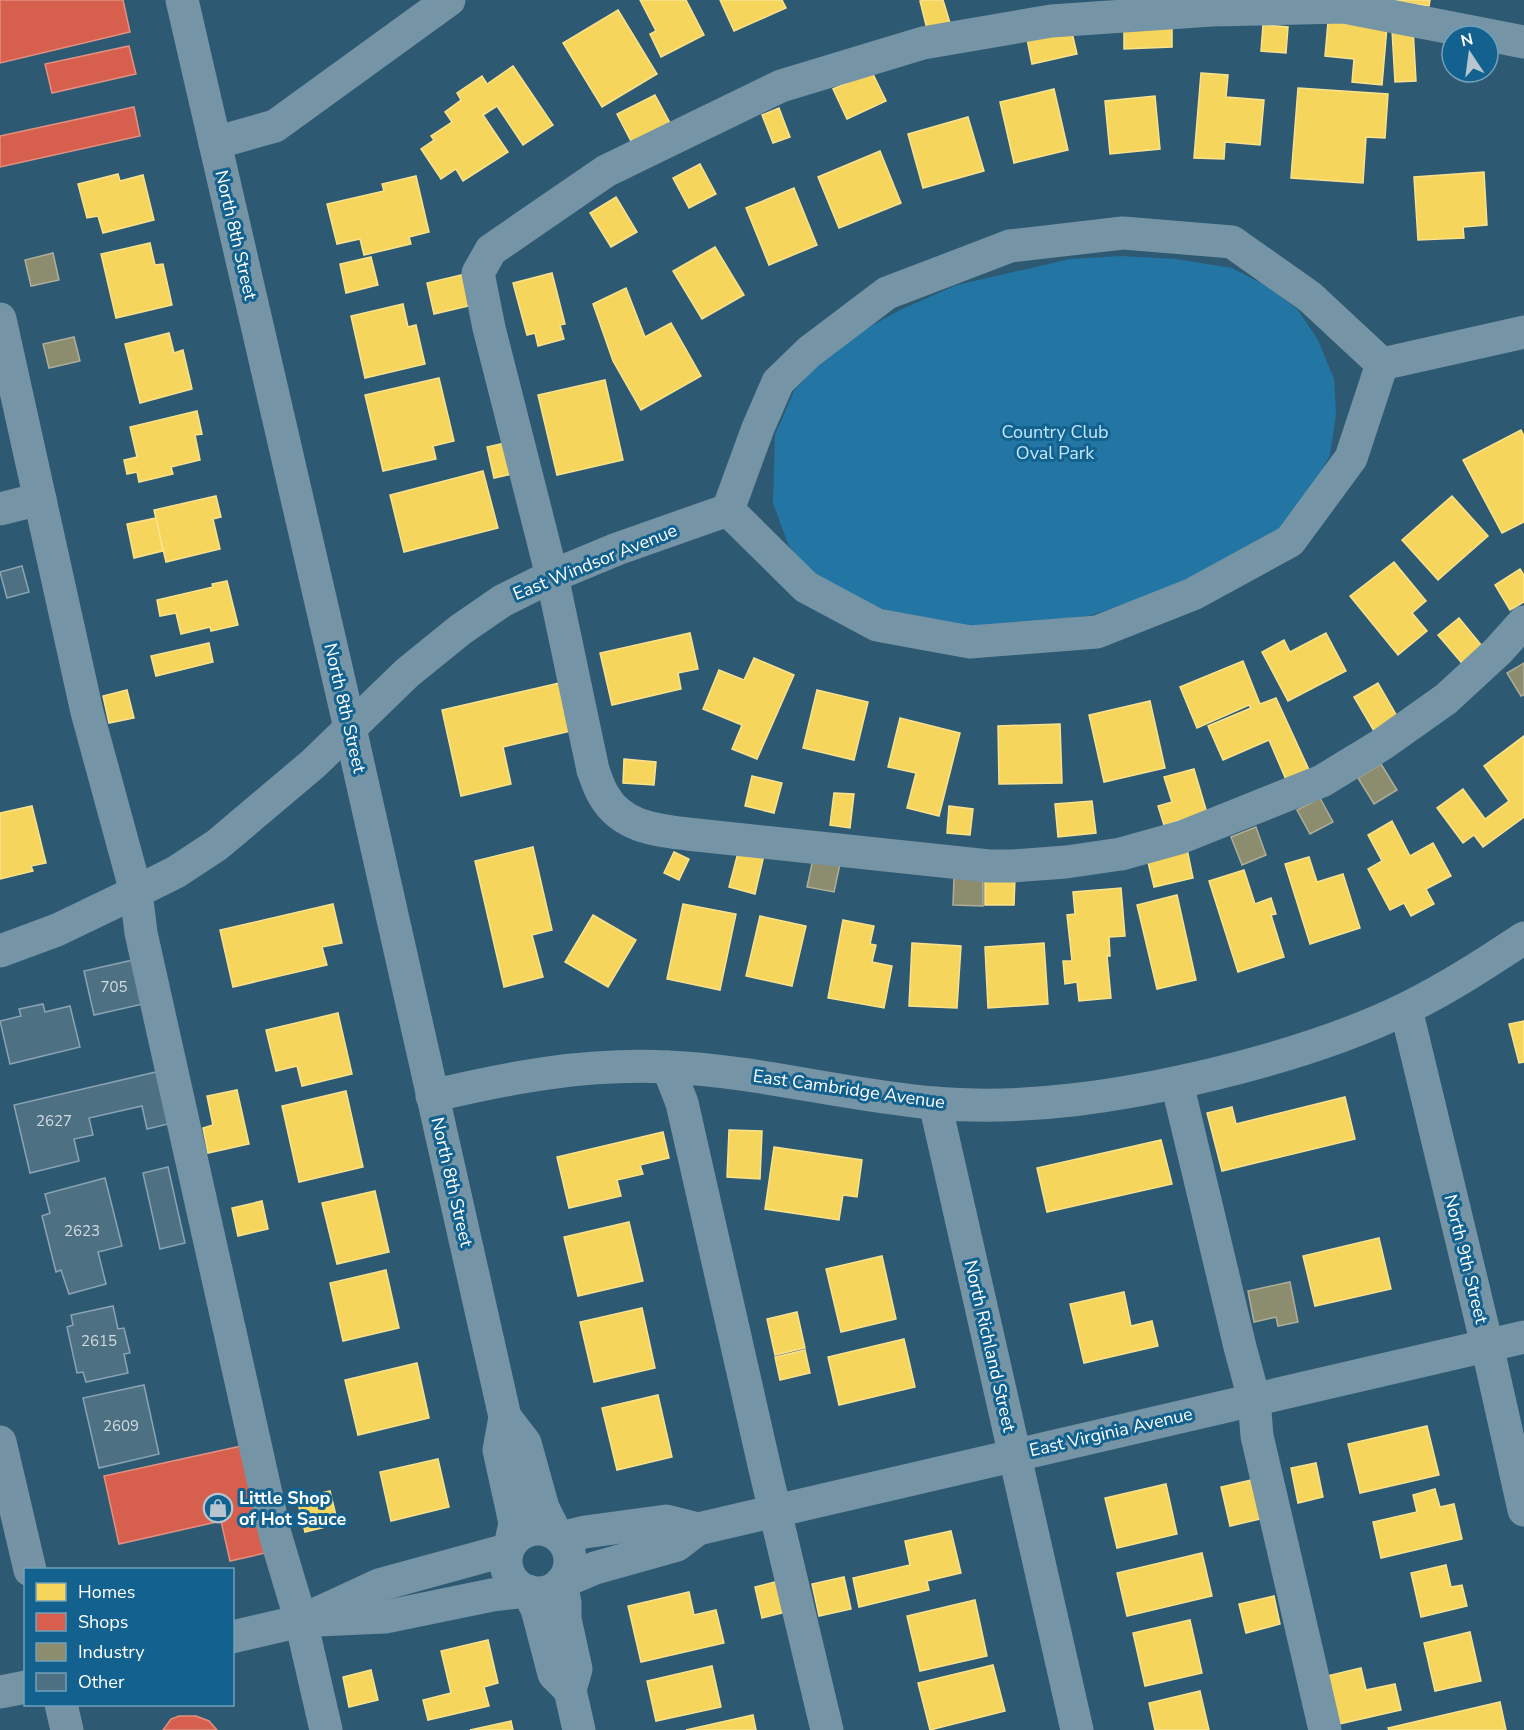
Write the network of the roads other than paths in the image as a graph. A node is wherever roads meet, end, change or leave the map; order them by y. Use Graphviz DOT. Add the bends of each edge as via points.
graph roads {
  1 [pos="182,0"];
  2 [pos="443,2"];
  3 [pos="1524,42"];
  4 [pos="215,143"];
  5 [pos="0,319"];
  6 [pos="1524,332"];
  7 [pos="1382,364"];
  8 [pos="40,499"];
  9 [pos="0,509"];
  10 [pos="728,510"];
  11 [pos="552,576"];
  12 [pos="1524,622"];
  13 [pos="350,728"];
  14 [pos="136,892"];
  15 [pos="1524,938"];
  16 [pos="0,951"];
  17 [pos="1406,1009"];
  18 [pos="668,1067"];
  19 [pos="1177,1083"];
  20 [pos="432,1095"];
  21 [pos="935,1103"];
  22 [pos="1524,1337"];
  23 [pos="1487,1345"];
  24 [pos="1254,1399"];
  25 [pos="505,1417"];
  26 [pos="0,1442"];
  27 [pos="1014,1454"];
  28 [pos="1524,1510"];
  29 [pos="776,1511"];
  30 [pos="698,1529"];
  31 [pos="559,1536"];
  32 [pos="509,1546"];
  33 [pos="30,1568"];
  34 [pos="561,1582"];
  35 [pos="528,1591"];
  36 [pos="301,1621"];
  37 [pos="234,1637"];
  38 [pos="24,1687"];
  39 [pos="570,1690"];
  40 [pos="0,1692"];
  41 [pos="61,1706"];
  42 [pos="67,1730"];
  43 [pos="326,1730"];
  44 [pos="579,1730"];
  45 [pos="828,1730"];
  46 [pos="1077,1730"];
  47 [pos="1325,1730"];
  1 -- 4 [label="street, North 8th Street"];
  2 -- 4 [label="street" via="275,126"];
  3 -- 11 [label="street" via="1344,7 1212,9 1051,21 923,43 781,86 606,171 491,250 478,273"];
  4 -- 13 [label="street, North 8th Street"];
  5 -- 8 [label="street"];
  6 -- 7 [label="street"];
  7 -- 10 [label="street" via="1310,297 1232,242 1123,233 1010,246 887,293 809,352 778,382"];
  7 -- 10 [label="street" via="1351,458 1290,541 1193,594 1097,632 970,642 877,625 806,587"];
  8 -- 9 [label="street"];
  8 -- 14 [label="street" via="87,711"];
  10 -- 11 [label="street, East Windsor Avenue"];
  11 -- 12 [label="street" via="593,770 603,796 633,824 687,834 989,866 1121,854 1182,837 1322,781 1446,699"];
  11 -- 13 [label="street, East Windsor Avenue" via="502,601 460,630 407,673"];
  13 -- 14 [label="street, East Windsor Avenue" via="217,845"];
  13 -- 20 [label="street, North 8th Street"];
  14 -- 16 [label="street, East Windsor Avenue" via="57,930"];
  14 -- 36 [label="street" via="141,933 275,1534"];
  15 -- 17 [label="street, East Cambridge Avenue" via="1452,985"];
  17 -- 19 [label="street, East Cambridge Avenue" via="1299,1051"];
  17 -- 23 [label="street, North 9th Street"];
  18 -- 20 [label="street, East Cambridge Avenue" via="557,1070"];
  18 -- 21 [label="street, East Cambridge Avenue"];
  18 -- 29 [label="street" via="682,1103"];
  19 -- 21 [label="street, East Cambridge Avenue" via="1106,1096 1026,1104"];
  19 -- 24 [label="street"];
  20 -- 25 [label="street, North 8th Street"];
  21 -- 27 [label="street, North Richland Street"];
  22 -- 23 [label="street, East Virginia Avenue"];
  23 -- 24 [label="street, East Virginia Avenue"];
  23 -- 28 [label="street, North 9th Street"];
  24 -- 27 [label="street, East Virginia Avenue"];
  24 -- 47 [label="street" via="1257,1436"];
  25 -- 31 [label="street, North 8th Street" via="525,1443 543,1508"];
  25 -- 32 [label="street, North 8th Street" via="499,1450 515,1523"];
  26 -- 33 [label="main road"];
  27 -- 29 [label="street, East Virginia Avenue"];
  27 -- 46 [label="street, North Richland Street"];
  29 -- 30 [label="street, East Virginia Avenue"];
  29 -- 45 [label="street"];
  30 -- 31 [label="street, East Virginia Avenue" via="666,1521"];
  30 -- 34 [label="street, East Virginia Avenue" via="677,1545"];
  31 -- 32 [label="street" via="547,1529 527,1530"];
  31 -- 34 [label="street" via="569,1550 570,1564"];
  32 -- 35 [label="street" via="507,1570 511,1579"];
  32 -- 36 [label="street" via="379,1585"];
  34 -- 35 [label="street" via="546,1592"];
  34 -- 39 [label="street" via="576,1669"];
  35 -- 36 [label="street" via="385,1617"];
  35 -- 39 [label="street" via="537,1609 554,1674"];
  36 -- 37 [label="street"];
  36 -- 43 [label="street"];
  38 -- 40 [label="street"];
  39 -- 44 [label="street"];
  41 -- 42 [label="main road"];
}
